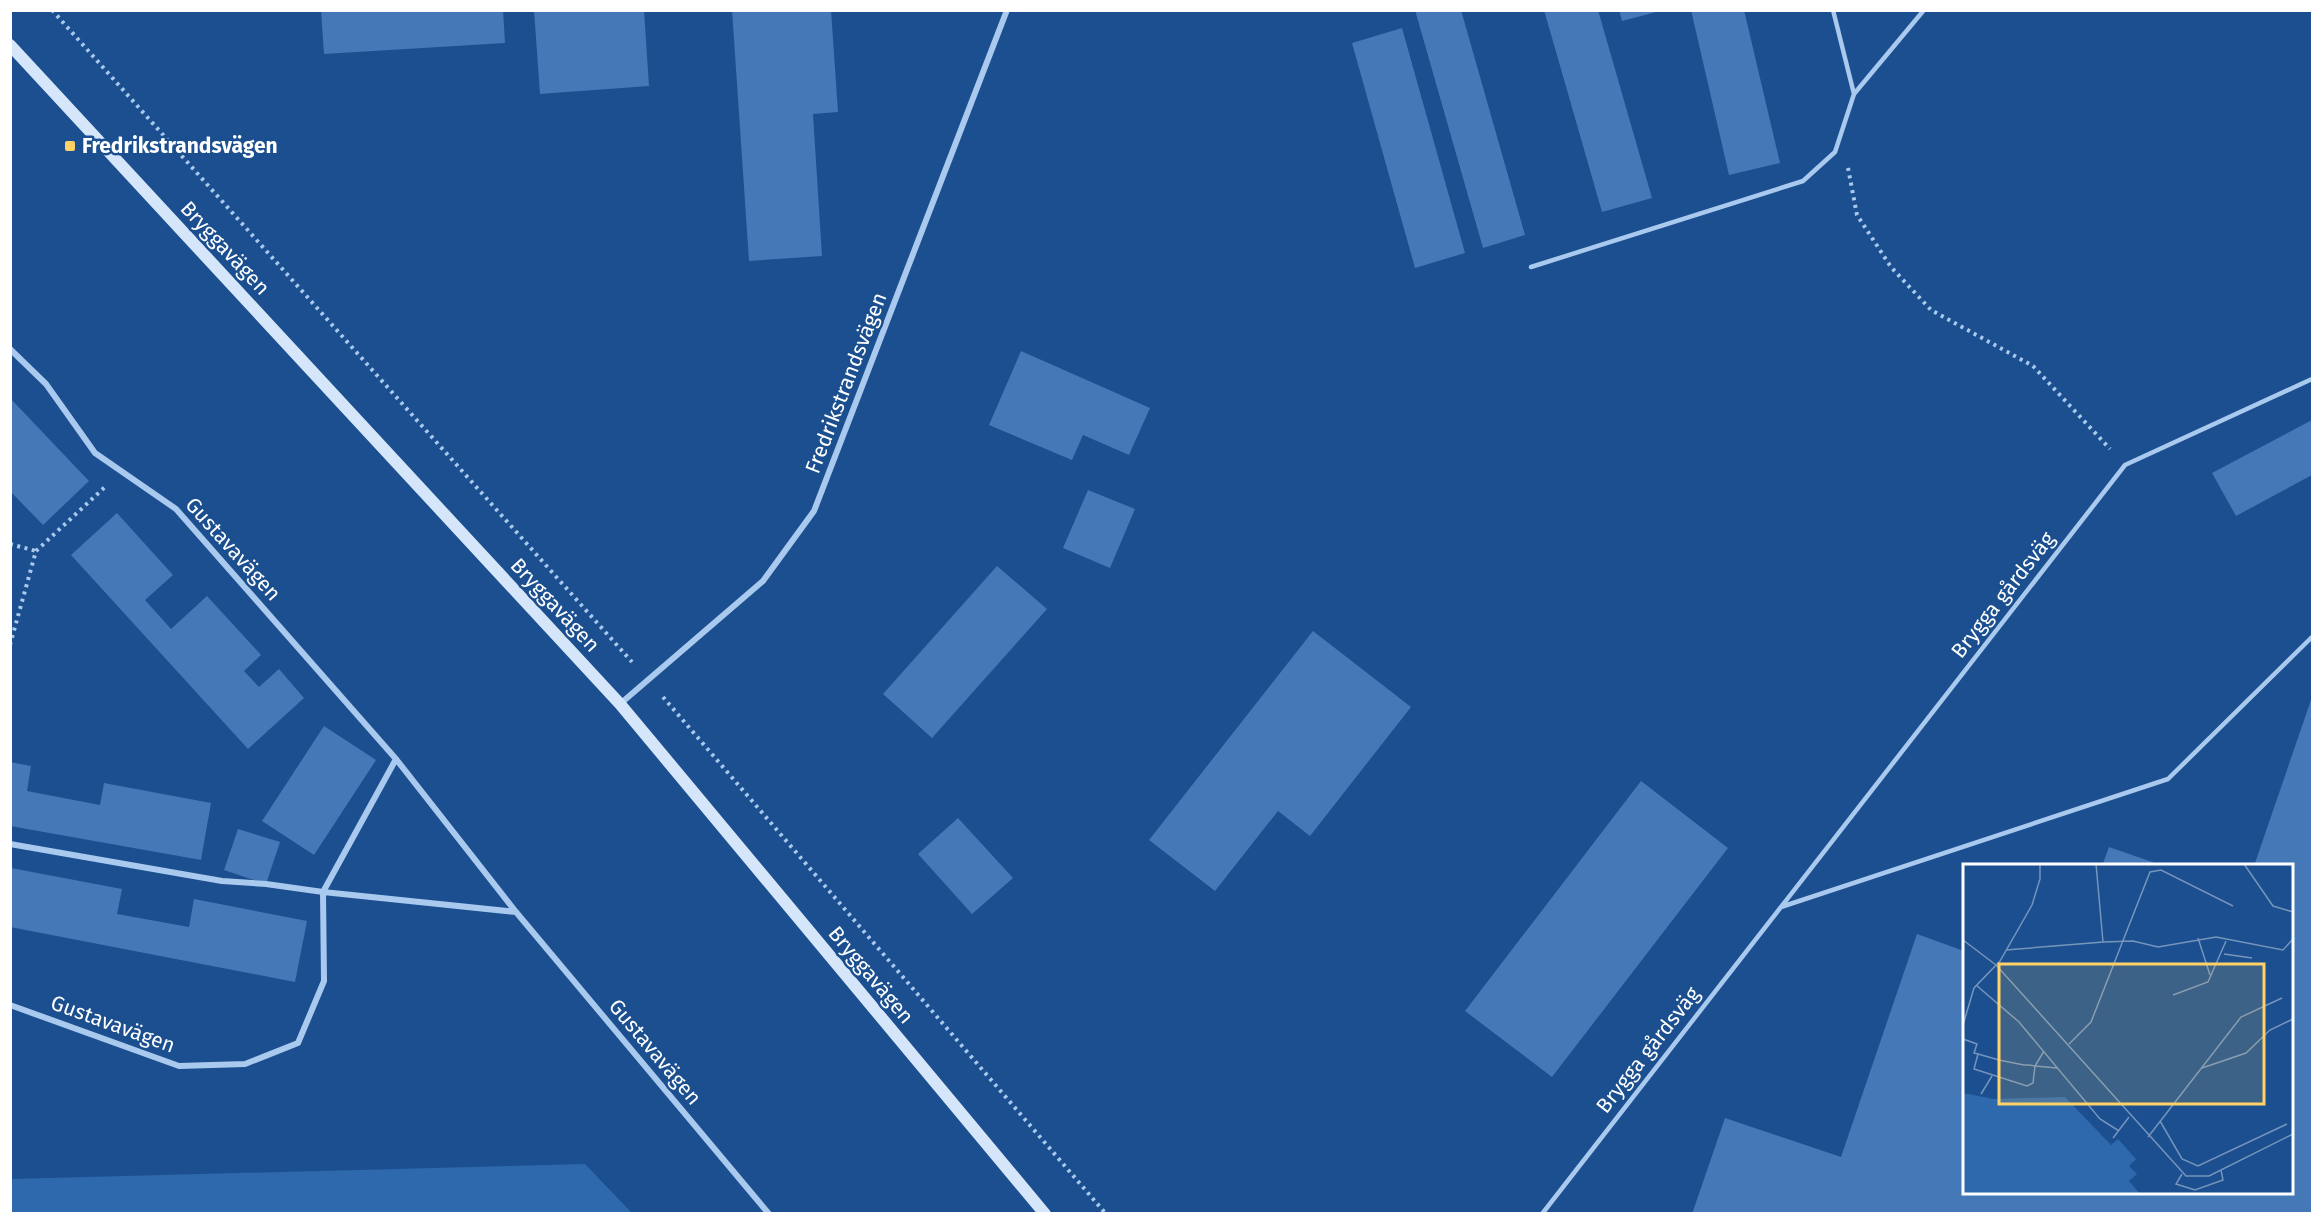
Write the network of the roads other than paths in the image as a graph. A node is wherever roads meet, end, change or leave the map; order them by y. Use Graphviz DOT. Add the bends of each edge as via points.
graph roads {
  1 [pos="1007,10"];
  2 [pos="1833,10"];
  3 [pos="1924,10"];
  4 [pos="10,45"];
  5 [pos="1854,94"];
  6 [pos="1531,267"];
  7 [pos="10,349"];
  8 [pos="2313,379"];
  9 [pos="2313,637"];
  10 [pos="620,704"];
  11 [pos="396,759"];
  12 [pos="10,844"];
  13 [pos="323,892"];
  14 [pos="1781,907"];
  15 [pos="516,912"];
  16 [pos="10,1005"];
  17 [pos="769,1214"];
  18 [pos="1045,1214"];
  19 [pos="1542,1214"];
  1 -- 10 [label="street, Fredrikstrandsvägen" via="814,511 763,581"];
  2 -- 5 [label="lane"];
  3 -- 5 [label="lane"];
  4 -- 10 [label="main road, Bryggavägen"];
  5 -- 6 [label="lane" via="1835,152 1803,181"];
  7 -- 11 [label="street, Gustavavägen" via="46,384 95,453 176,509"];
  8 -- 14 [label="lane, Brygga gårdsväg" via="2125,465"];
  9 -- 14 [label="lane" via="2168,779"];
  10 -- 18 [label="main road, Bryggavägen"];
  11 -- 13 [label="street, Gustavavägen"];
  11 -- 15 [label="street, Gustavavägen"];
  12 -- 13 [label="street" via="222,881"];
  13 -- 15 [label="street"];
  13 -- 16 [label="street, Gustavavägen" via="324,981 298,1043 245,1064 179,1066"];
  14 -- 19 [label="lane, Brygga gårdsväg"];
  15 -- 17 [label="street, Gustavavägen"];
}
